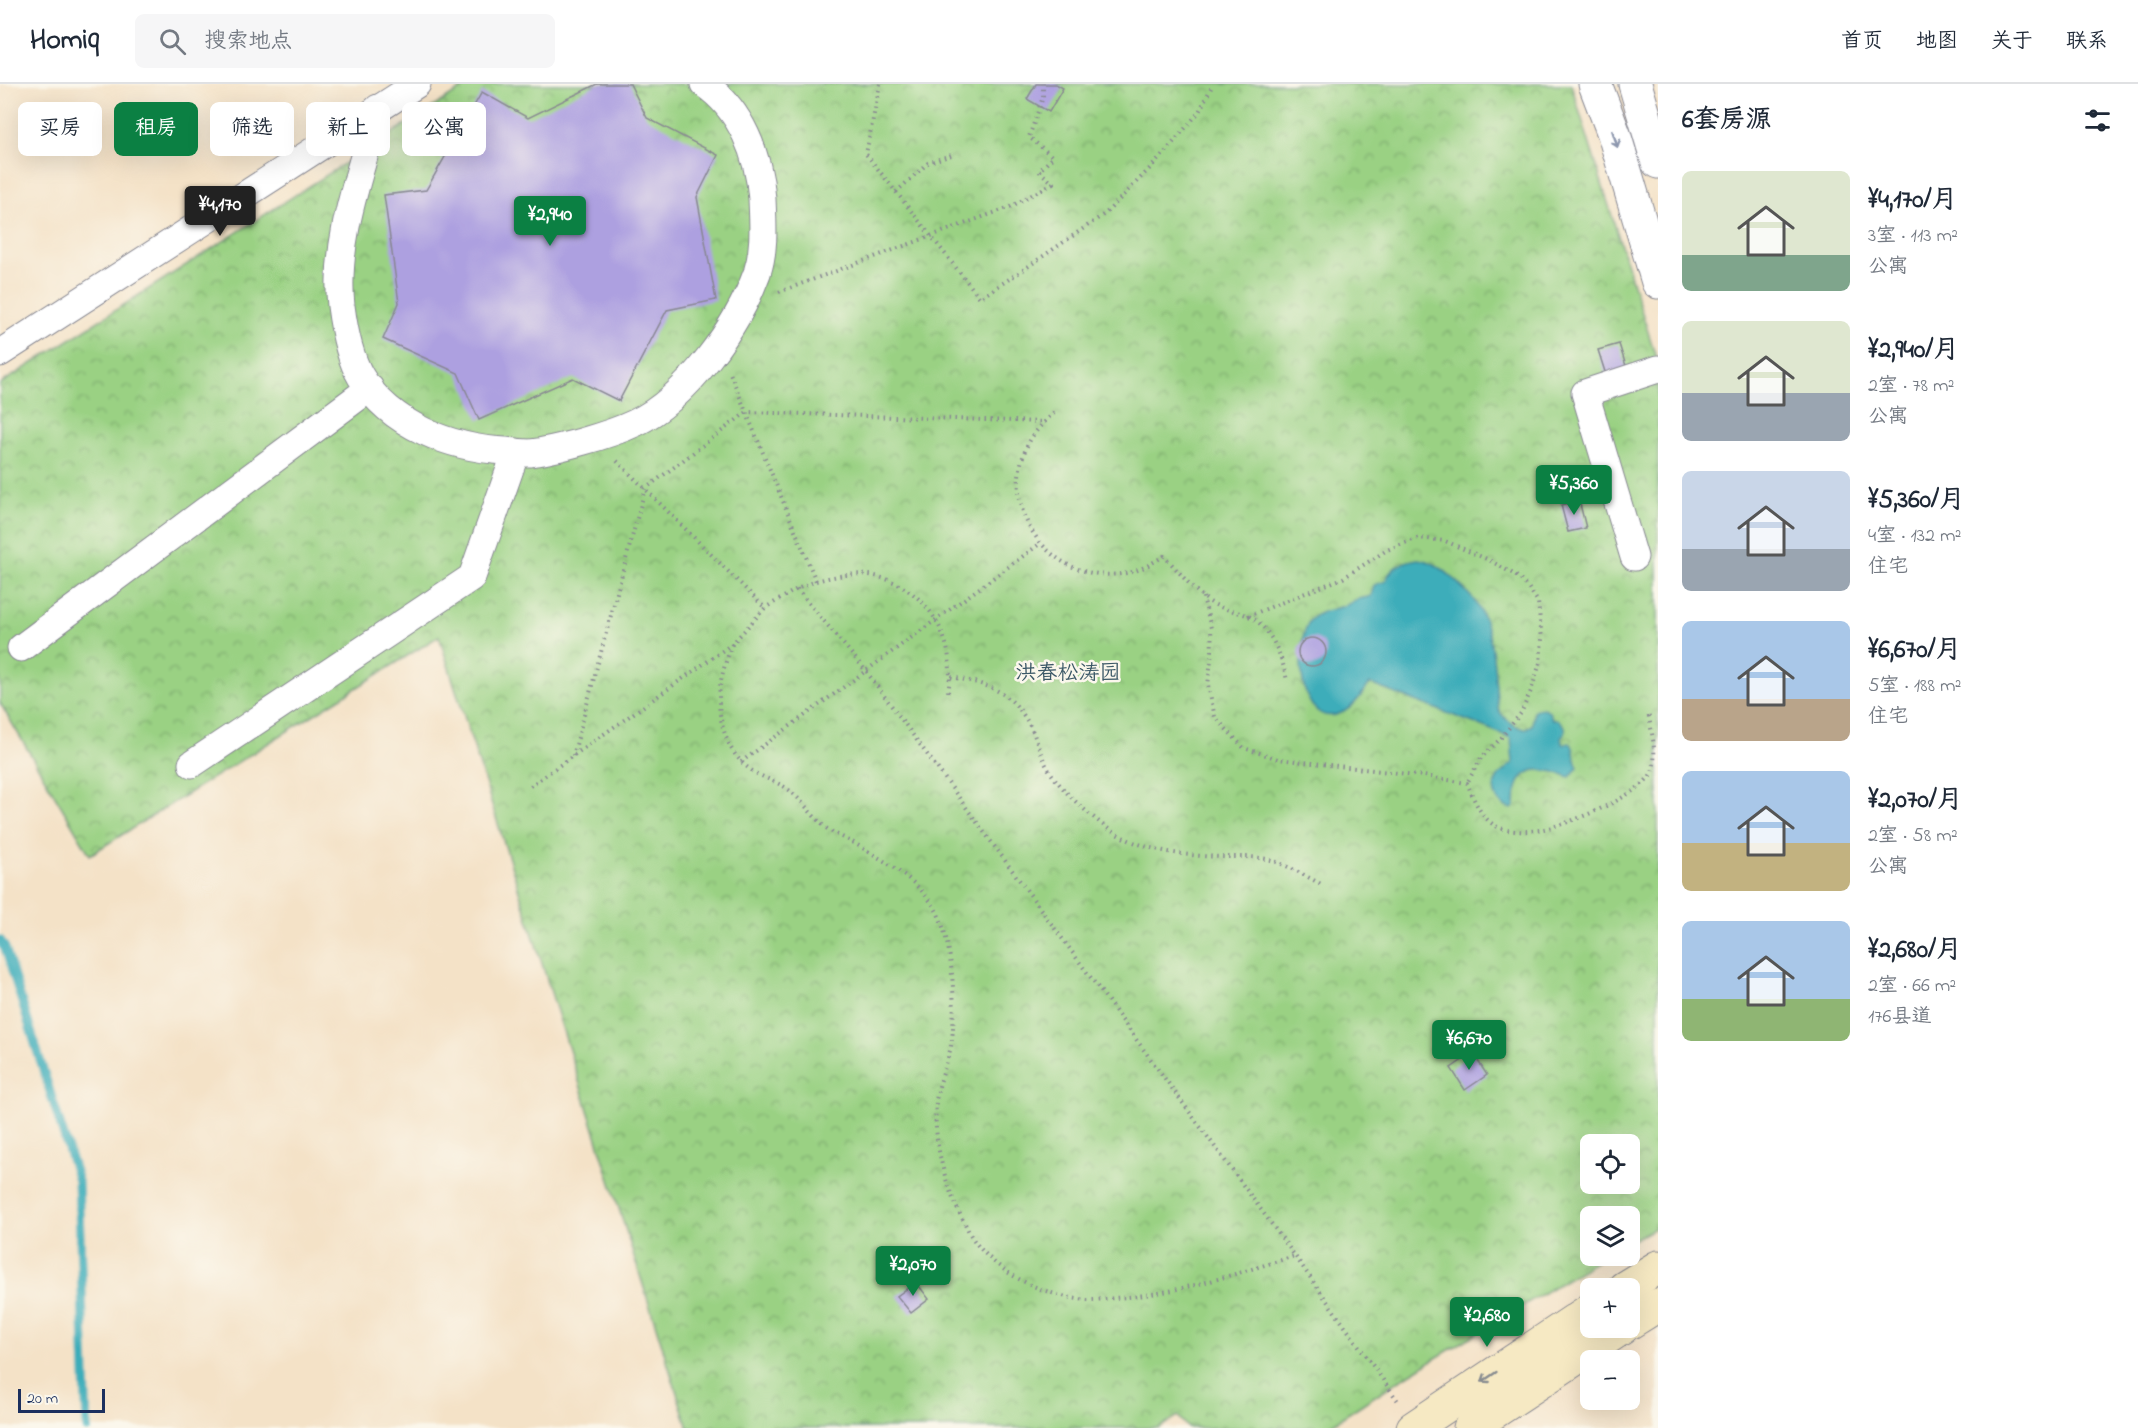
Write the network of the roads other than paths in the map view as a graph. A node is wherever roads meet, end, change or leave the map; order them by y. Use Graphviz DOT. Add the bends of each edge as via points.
graph roads {
  1 [pos="417,84"];
  2 [pos="704,84"];
  3 [pos="1595,84"];
  4 [pos="1635,84"];
  5 [pos="388,102"];
  6 [pos="306,154"];
  7 [pos="365,156"];
  8 [pos="1658,162"];
  9 [pos="1658,282"];
  10 [pos="0,352"];
  11 [pos="1658,369"];
  12 [pos="370,388"];
  13 [pos="516,452"];
  14 [pos="1634,557"];
  15 [pos="21,648"];
  16 [pos="192,764"];
  17 [pos="1658,1267"];
  18 [pos="1640,1278"];
  19 [pos="1658,1305"];
  20 [pos="1640,1316"];
  21 [pos="1580,1317"];
  22 [pos="1607,1338"];
  23 [pos="1414,1427"];
  24 [pos="1470,1428"];
  1 -- 5 [label="street"];
  2 -- 13 [label="street" via="716,92 739,121 754,156 761,190 764,234 757,272 741,306 688,384 653,412 593,437 529,453"];
  3 -- 9 [label="street, one-way"];
  4 -- 8 [label="street"];
  6 -- 10 [label="street"];
  7 -- 12 [label="street" via="348,216 340,266 341,305 348,342 361,377"];
  11 -- 14 [label="street" via="1585,393"];
  12 -- 13 [label="street" via="414,427 480,450"];
  12 -- 15 [label="street"];
  13 -- 16 [label="street" via="472,577"];
  17 -- 18 [label="main road"];
  19 -- 20 [label="main road"];
  21 -- 23 [label="main road, one-way"];
  22 -- 24 [label="main road"];
}
